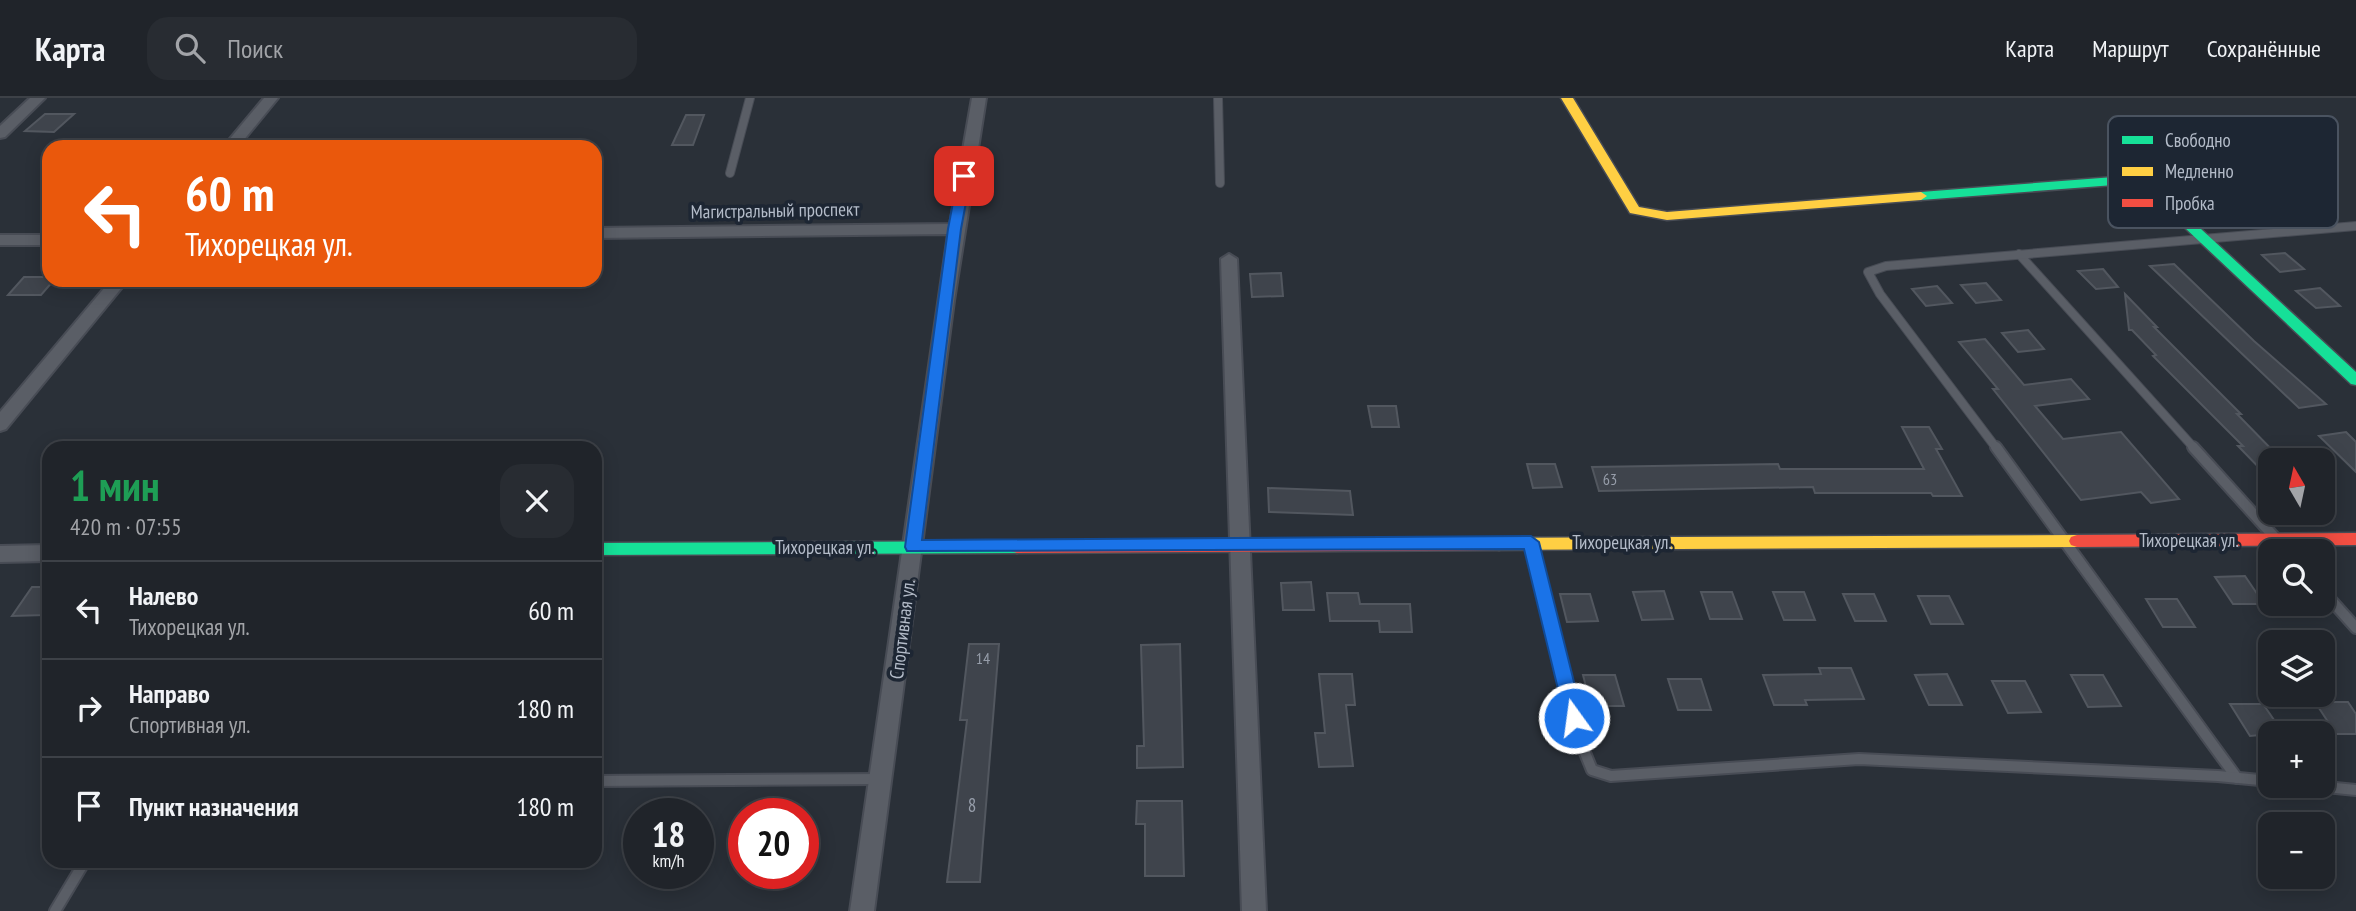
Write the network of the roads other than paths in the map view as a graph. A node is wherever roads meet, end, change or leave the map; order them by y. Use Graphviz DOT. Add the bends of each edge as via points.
graph roads {
  1 [pos="38,98"];
  2 [pos="271,98"];
  3 [pos="751,98"];
  4 [pos="979,98"];
  5 [pos="1218,98"];
  6 [pos="1567,98"];
  7 [pos="0,134"];
  8 [pos="236,140"];
  9 [pos="730,173"];
  10 [pos="2108,182"];
  11 [pos="1220,183"];
  12 [pos="2356,226"];
  13 [pos="2338,227"];
  14 [pos="2193,228"];
  15 [pos="2328,228"];
  16 [pos="955,229"];
  17 [pos="602,233"];
  18 [pos="2203,237"];
  19 [pos="0,240"];
  20 [pos="42,240"];
  21 [pos="2019,254"];
  22 [pos="1229,259"];
  23 [pos="114,287"];
  24 [pos="2356,380"];
  25 [pos="0,424"];
  26 [pos="2277,539"];
  27 [pos="2356,539"];
  28 [pos="2066,540"];
  29 [pos="2335,541"];
  30 [pos="1531,542"];
  31 [pos="1240,544"];
  32 [pos="2258,544"];
  33 [pos="913,547"];
  34 [pos="602,549"];
  35 [pos="42,553"];
  36 [pos="0,554"];
  37 [pos="2335,605"];
  38 [pos="2356,628"];
  39 [pos="2237,778"];
  40 [pos="883,779"];
  41 [pos="2258,780"];
  42 [pos="602,782"];
  43 [pos="2335,788"];
  44 [pos="2356,790"];
  45 [pos="81,868"];
  46 [pos="55,911"];
  47 [pos="862,911"];
  48 [pos="1254,911"];
  1 -- 7 [label="street"];
  2 -- 8 [label="street"];
  3 -- 9 [label="lane"];
  4 -- 16 [label="street, Спортивная ул."];
  5 -- 11 [label="lane"];
  6 -- 10 [label="street" via="1634,210 1667,216"];
  12 -- 13 [label="lane"];
  14 -- 18 [label="street"];
  15 -- 18 [label="lane"];
  16 -- 17 [label="street, Магистральный проспект"];
  16 -- 33 [label="street, Спортивная ул."];
  18 -- 21 [label="lane"];
  18 -- 24 [label="street"];
  19 -- 20 [label="street"];
  21 -- 26 [label="lane"];
  21 -- 28 [label="lane" via="1886,266 1868,272"];
  22 -- 31 [label="street"];
  23 -- 25 [label="street"];
  27 -- 29 [label="street, Тихорецкая ул."];
  28 -- 30 [label="street, Тихорецкая ул."];
  28 -- 32 [label="street, Тихорецкая ул."];
  28 -- 39 [label="lane"];
  30 -- 31 [label="street, Тихорецкая ул."];
  30 -- 39 [label="lane" via="1581,743 1592,770 1611,776 1859,759"];
  31 -- 33 [label="street, Тихорецкая ул."];
  31 -- 48 [label="street"];
  33 -- 34 [label="street, Тихорецкая ул."];
  33 -- 40 [label="street, Спортивная ул."];
  35 -- 36 [label="street"];
  37 -- 38 [label="lane"];
  39 -- 41 [label="lane"];
  40 -- 42 [label="lane"];
  40 -- 47 [label="street, Спортивная ул."];
  43 -- 44 [label="lane"];
  45 -- 46 [label="lane"];
}
